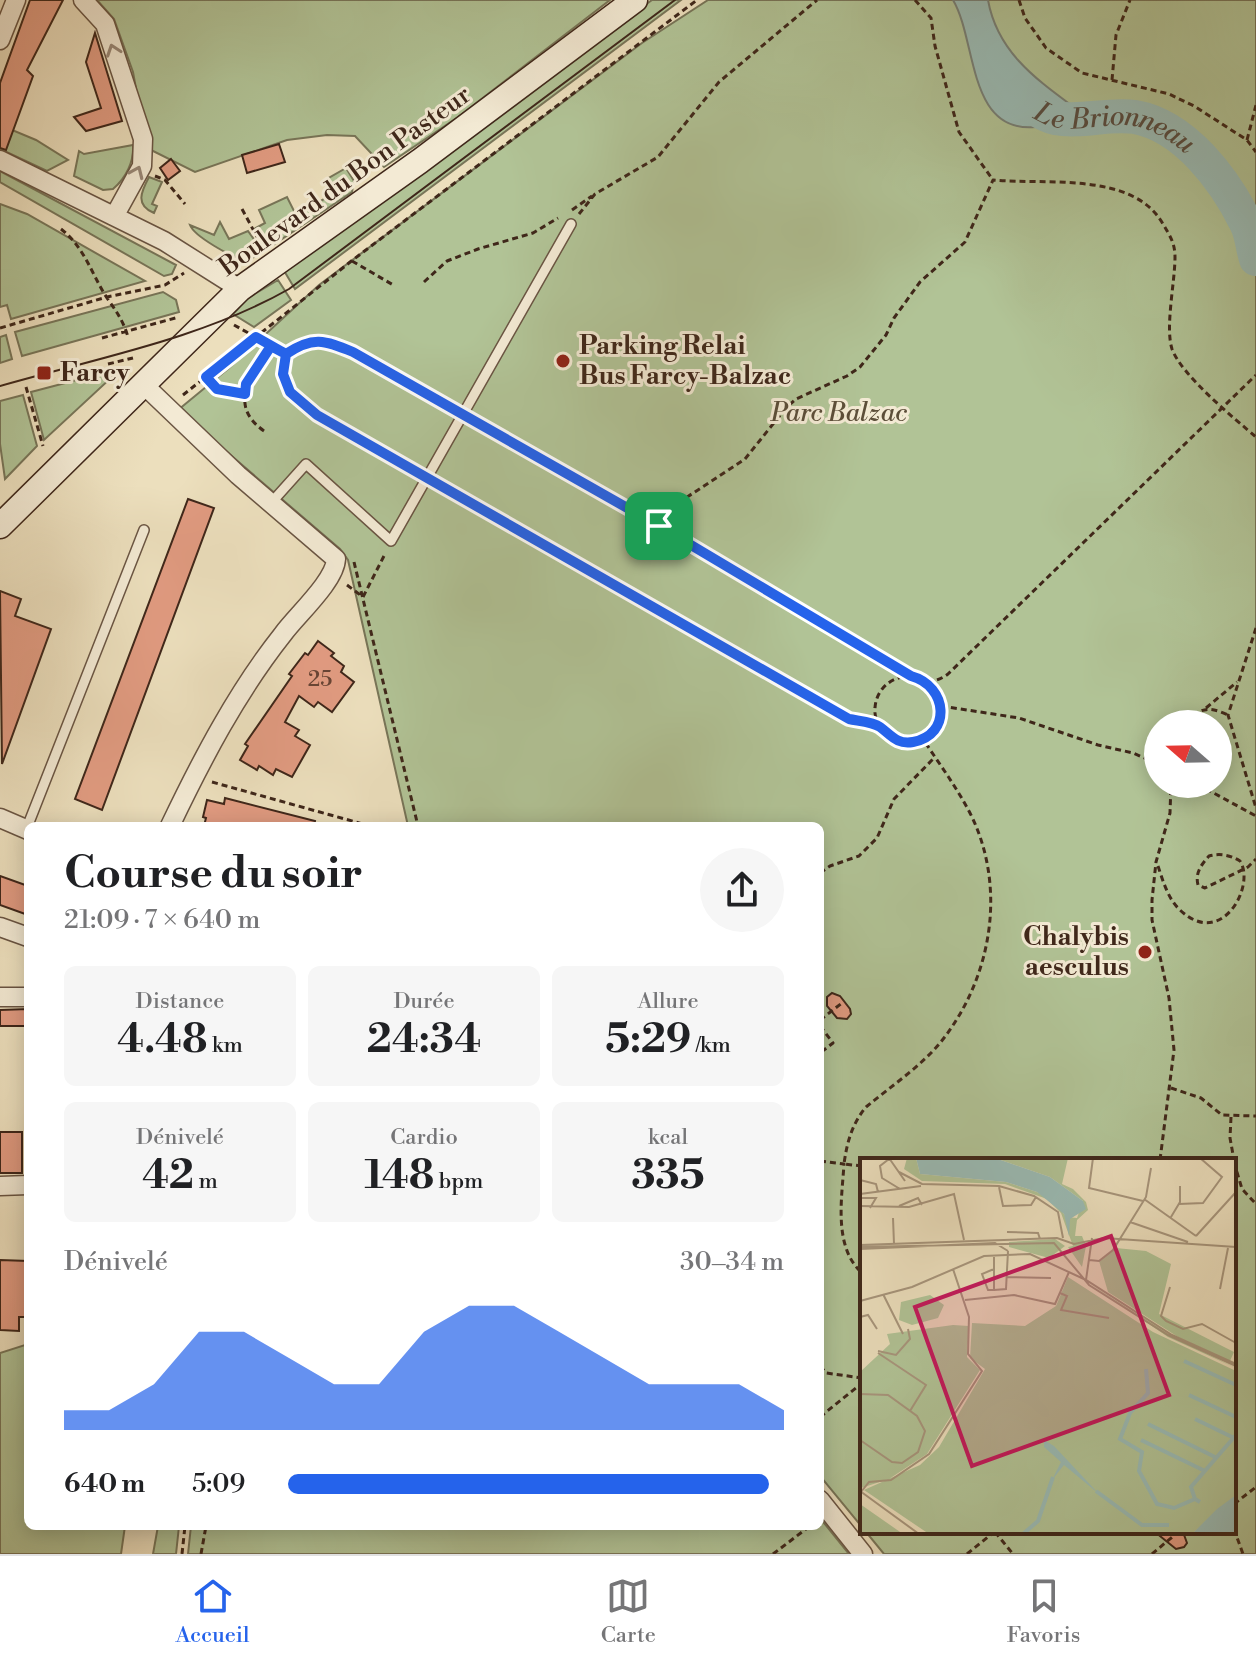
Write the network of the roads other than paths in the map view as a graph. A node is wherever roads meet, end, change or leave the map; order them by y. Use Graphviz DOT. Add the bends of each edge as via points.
graph roads {
  1 [pos="16,0"];
  2 [pos="83,0"];
  3 [pos="635,0"];
  4 [pos="0,40"];
  5 [pos="0,160"];
  6 [pos="115,215"];
  7 [pos="571,224"];
  8 [pos="240,289"];
  9 [pos="144,385"];
  10 [pos="271,503"];
  11 [pos="0,526"];
  12 [pos="144,530"];
  13 [pos="0,818"];
  14 [pos="30,822"];
  15 [pos="172,822"];
  16 [pos="24,829"];
  17 [pos="0,927"];
  18 [pos="24,936"];
  19 [pos="0,997"];
  20 [pos="24,997"];
  21 [pos="24,1185"];
  22 [pos="0,1186"];
  23 [pos="824,1505"];
  24 [pos="863,1554"];
  1 -- 4 [label="street"];
  6 -- 2 [label="street, one-way" via="142,166 143,139 105,24"];
  3 -- 8 [label="street, Boulevard du Bon Pasteur"];
  5 -- 6 [label="street"];
  6 -- 8 [label="street"];
  7 -- 10 [label="lane" via="391,541 306,464"];
  8 -- 9 [label="street, Boulevard du Bon Pasteur"];
  9 -- 10 [label="street"];
  9 -- 11 [label="street, Boulevard du Bon Pasteur"];
  10 -- 15 [label="street" via="336,559 333,573 255,672"];
  12 -- 14 [label="lane"];
  13 -- 16 [label="street"];
  17 -- 18 [label="street"];
  19 -- 20 [label="street"];
  21 -- 22 [label="street"];
  23 -- 24 [label="street"];
}
